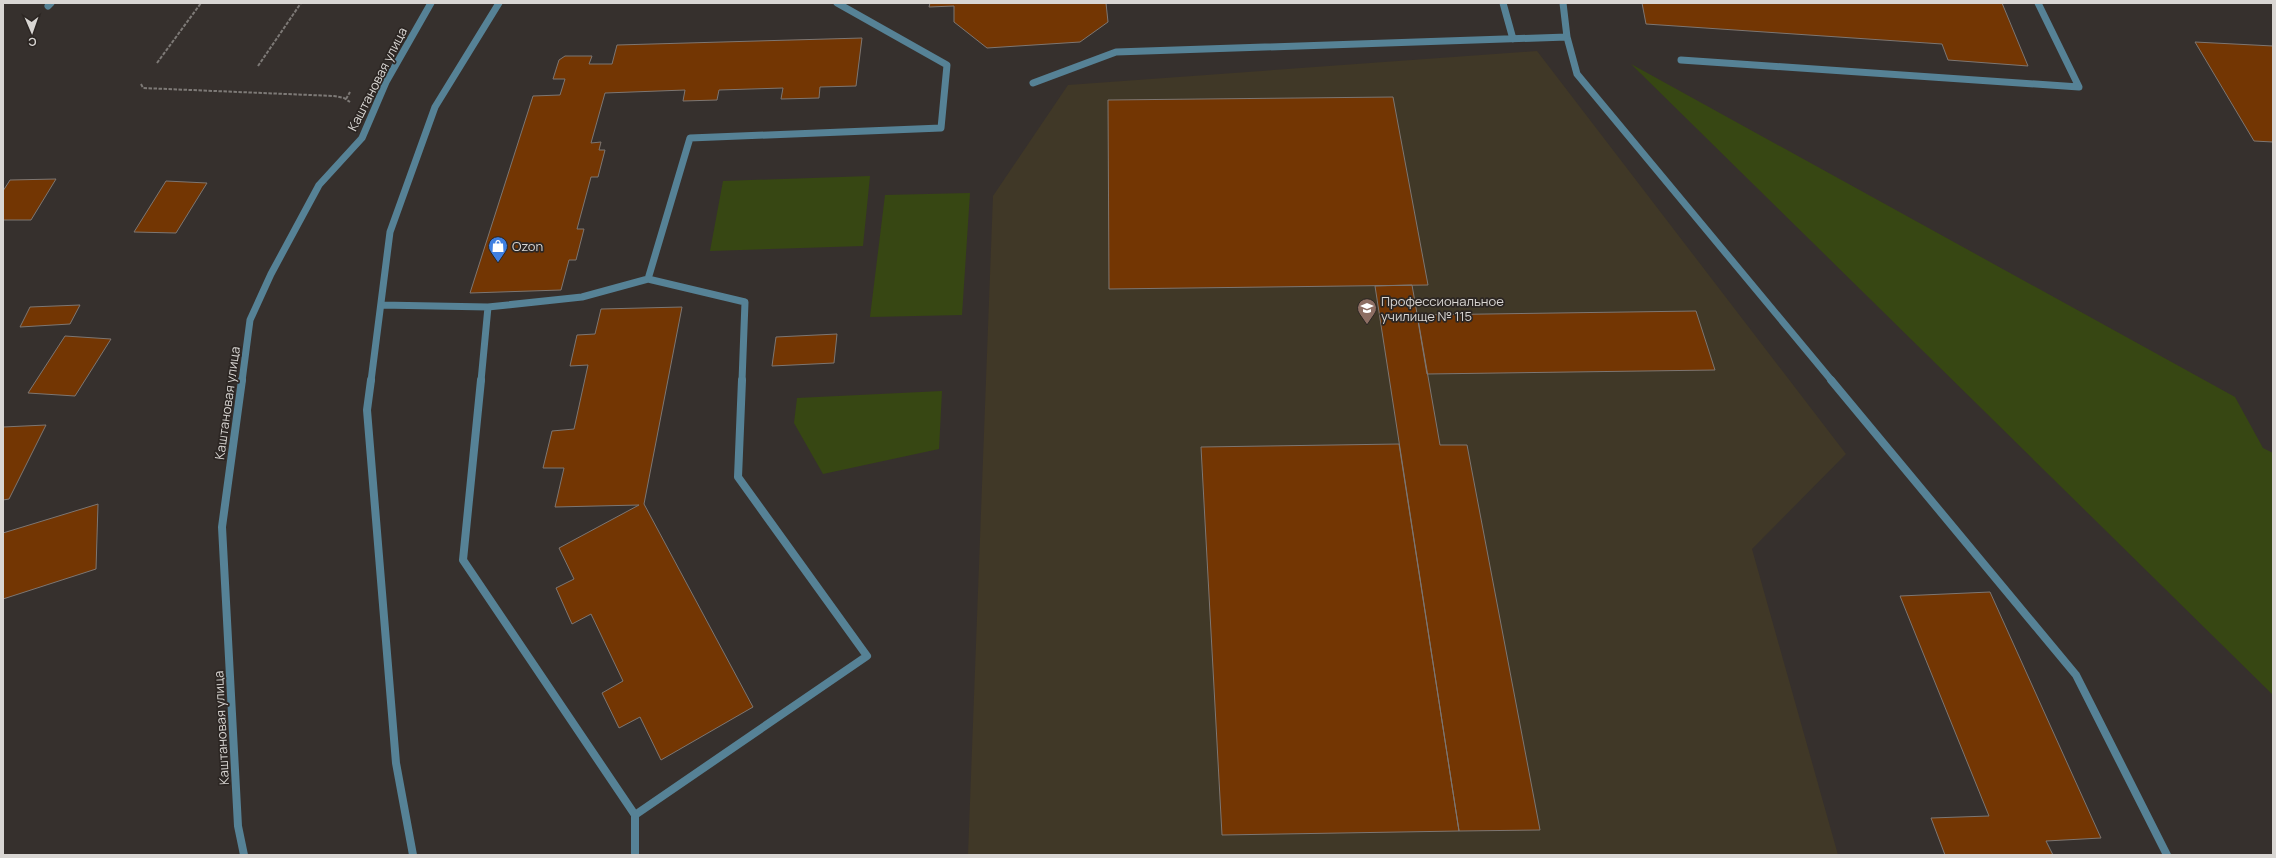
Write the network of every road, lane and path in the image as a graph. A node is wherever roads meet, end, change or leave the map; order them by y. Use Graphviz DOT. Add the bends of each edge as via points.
graph roads {
  1 [pos="201,3"];
  2 [pos="301,3"];
  3 [pos="431,3"];
  4 [pos="499,3"];
  5 [pos="837,3"];
  6 [pos="1503,3"];
  7 [pos="1563,3"];
  8 [pos="2038,3"];
  9 [pos="1567,37"];
  10 [pos="1513,39"];
  11 [pos="1681,60"];
  12 [pos="157,63"];
  13 [pos="258,66"];
  14 [pos="1033,83"];
  15 [pos="141,84"];
  16 [pos="242,89"];
  17 [pos="240,92"];
  18 [pos="350,92"];
  19 [pos="346,99"];
  20 [pos="352,105"];
  21 [pos="648,279"];
  22 [pos="381,304"];
  23 [pos="488,307"];
  24 [pos="635,815"];
  25 [pos="244,855"];
  26 [pos="413,855"];
  27 [pos="635,855"];
  28 [pos="2167,855"];
  1 -- 12 [label="path"];
  2 -- 13 [label="path"];
  3 -- 25 [label="street, Каштановая улица" via="386,82 362,138 319,184 271,274 250,320 222,527 238,826"];
  4 -- 22 [label="street" via="435,107 390,232"];
  5 -- 21 [label="street" via="947,65 941,128 690,138"];
  6 -- 10 [label="street"];
  7 -- 9 [label="street"];
  8 -- 11 [label="street" via="2079,87"];
  9 -- 10 [label="street"];
  9 -- 28 [label="street" via="1577,74 2076,675"];
  10 -- 14 [label="street" via="1116,52"];
  15 -- 17 [label="path" via="143,88"];
  16 -- 17 [label="path"];
  17 -- 19 [label="path" via="334,96"];
  18 -- 19 [label="path"];
  19 -- 20 [label="path"];
  21 -- 23 [label="street" via="582,297"];
  21 -- 24 [label="street" via="745,302 738,477 867,656"];
  22 -- 23 [label="street"];
  22 -- 26 [label="street" via="367,410 396,763"];
  23 -- 24 [label="street" via="463,560"];
  24 -- 27 [label="street"];
}
